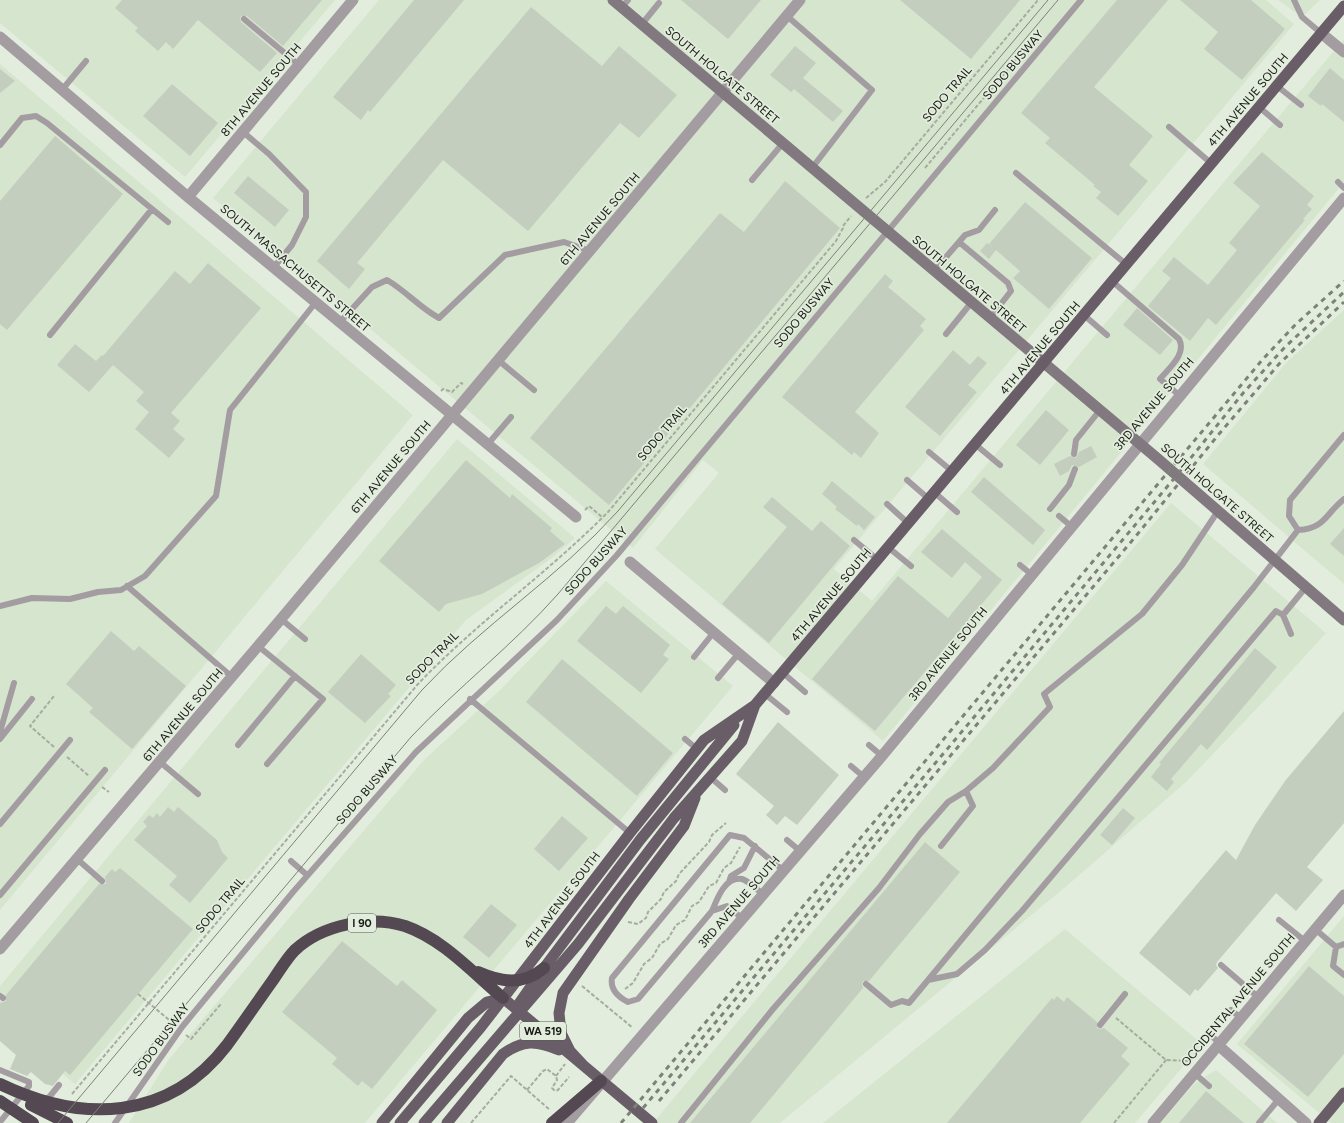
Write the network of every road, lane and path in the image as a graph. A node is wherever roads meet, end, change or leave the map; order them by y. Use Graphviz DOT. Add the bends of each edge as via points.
graph roads {
  1 [pos="353,0"];
  2 [pos="613,0"];
  3 [pos="800,0"];
  4 [pos="1038,0"];
  5 [pos="1082,0"];
  6 [pos="1294,0"];
  7 [pos="659,3"];
  8 [pos="625,4"];
  9 [pos="1344,6"];
  10 [pos="787,16"];
  11 [pos="244,19"];
  12 [pos="642,24"];
  13 [pos="1321,33"];
  14 [pos="1039,36"];
  15 [pos="0,37"];
  16 [pos="1344,52"];
  17 [pos="86,61"];
  18 [pos="299,65"];
  19 [pos="1277,86"];
  20 [pos="61,91"];
  21 [pos="723,93"];
  22 [pos="1301,105"];
  23 [pos="1259,107"];
  24 [pos="1280,125"];
  25 [pos="1169,127"];
  26 [pos="242,132"];
  27 [pos="783,143"];
  28 [pos="0,145"];
  29 [pos="1212,164"];
  30 [pos="812,168"];
  31 [pos="925,168"];
  32 [pos="1016,173"];
  33 [pos="752,180"];
  34 [pos="1338,182"];
  35 [pos="1344,188"];
  36 [pos="868,196"];
  37 [pos="188,197"];
  38 [pos="1344,198"];
  39 [pos="152,209"];
  40 [pos="995,210"];
  41 [pos="846,221"];
  42 [pos="168,222"];
  43 [pos="887,232"];
  44 [pos="959,242"];
  45 [pos="590,252"];
  46 [pos="1127,265"];
  47 [pos="274,268"];
  48 [pos="934,271"];
  49 [pos="1113,282"];
  50 [pos="316,302"];
  51 [pos="971,303"];
  52 [pos="1085,316"];
  53 [pos="990,318"];
  54 [pos="340,322"];
  55 [pos="946,334"];
  56 [pos="50,335"];
  57 [pos="1107,335"];
  58 [pos="498,360"];
  59 [pos="1045,364"];
  60 [pos="465,386"];
  61 [pos="534,390"];
  62 [pos="439,394"];
  63 [pos="1179,395"];
  64 [pos="1100,410"];
  65 [pos="452,415"];
  66 [pos="511,417"];
  67 [pos="1344,435"];
  68 [pos="1139,443"];
  69 [pos="488,444"];
  70 [pos="976,445"];
  71 [pos="929,452"];
  72 [pos="1074,454"];
  73 [pos="1000,465"];
  74 [pos="1074,469"];
  75 [pos="953,472"];
  76 [pos="906,480"];
  77 [pos="933,496"];
  78 [pos="1344,499"];
  79 [pos="886,504"];
  80 [pos="1050,509"];
  81 [pos="1218,511"];
  82 [pos="958,512"];
  83 [pos="1059,516"];
  84 [pos="576,517"];
  85 [pos="602,517"];
  86 [pos="910,524"];
  87 [pos="1071,526"];
  88 [pos="1298,530"];
  89 [pos="854,540"];
  90 [pos="889,548"];
  91 [pos="878,560"];
  92 [pos="1274,560"];
  93 [pos="630,562"];
  94 [pos="1020,565"];
  95 [pos="911,566"];
  96 [pos="1031,574"];
  97 [pos="127,586"];
  98 [pos="1306,587"];
  99 [pos="0,606"];
  100 [pos="1283,615"];
  101 [pos="281,619"];
  102 [pos="1344,620"];
  103 [pos="714,632"];
  104 [pos="1291,634"];
  105 [pos="305,639"];
  106 [pos="258,646"];
  107 [pos="739,653"];
  108 [pos="694,657"];
  109 [pos="783,672"];
  110 [pos="295,676"];
  111 [pos="232,677"];
  112 [pos="718,678"];
  113 [pos="14,683"];
  114 [pos="774,683"];
  115 [pos="805,692"];
  116 [pos="765,694"];
  117 [pos="32,699"];
  118 [pos="470,699"];
  119 [pos="755,706"];
  120 [pos="787,712"];
  121 [pos="0,732"];
  122 [pos="0,739"];
  123 [pos="685,739"];
  124 [pos="70,740"];
  125 [pos="869,745"];
  126 [pos="238,746"];
  127 [pos="697,749"];
  128 [pos="882,756"];
  129 [pos="160,762"];
  130 [pos="267,764"];
  131 [pos="851,766"];
  132 [pos="105,770"];
  133 [pos="864,777"];
  134 [pos="710,778"];
  135 [pos="725,790"];
  136 [pos="698,791"];
  137 [pos="966,791"];
  138 [pos="198,794"];
  139 [pos="726,823"];
  140 [pos="0,824"];
  141 [pos="630,833"];
  142 [pos="787,840"];
  143 [pos="740,846"];
  144 [pos="754,846"];
  145 [pos="941,846"];
  146 [pos="800,851"];
  147 [pos="77,859"];
  148 [pos="291,861"];
  149 [pos="783,870"];
  150 [pos="307,875"];
  151 [pos="102,881"];
  152 [pos="729,882"];
  153 [pos="763,894"];
  154 [pos="0,895"];
  155 [pos="1344,895"];
  156 [pos="712,911"];
  157 [pos="742,918"];
  158 [pos="1279,920"];
  159 [pos="628,922"];
  160 [pos="1315,930"];
  161 [pos="1305,941"];
  162 [pos="1344,944"];
  163 [pos="1336,947"];
  164 [pos="0,949"];
  165 [pos="464,965"];
  166 [pos="1221,965"];
  167 [pos="544,968"];
  168 [pos="1344,975"];
  169 [pos="928,980"];
  170 [pos="866,984"];
  171 [pos="582,986"];
  172 [pos="623,991"];
  173 [pos="138,994"];
  174 [pos="1126,994"];
  175 [pos="1258,997"];
  176 [pos="504,998"];
  177 [pos="221,1004"];
  178 [pos="612,1004"];
  179 [pos="516,1008"];
  180 [pos="609,1008"];
  181 [pos="1231,1010"];
  182 [pos="1116,1017"];
  183 [pos="1241,1018"];
  184 [pos="1100,1025"];
  185 [pos="632,1028"];
  186 [pos="179,1029"];
  187 [pos="185,1034"];
  188 [pos="1210,1034"];
  189 [pos="1219,1044"];
  190 [pos="503,1054"];
  191 [pos="569,1057"];
  192 [pos="1166,1060"];
  193 [pos="1189,1061"];
  194 [pos="584,1066"];
  195 [pos="0,1071"];
  196 [pos="1194,1073"];
  197 [pos="556,1076"];
  198 [pos="569,1077"];
  199 [pos="601,1081"];
  200 [pos="0,1083"];
  201 [pos="59,1085"];
  202 [pos="1209,1086"];
  203 [pos="0,1089"];
  204 [pos="527,1090"];
  205 [pos="1344,1093"];
  206 [pos="70,1096"];
  207 [pos="1279,1099"];
  208 [pos="0,1101"];
  209 [pos="13,1110"];
  210 [pos="553,1119"];
  211 [pos="1116,1120"];
  212 [pos="0,1122"];
  213 [pos="27,1123"];
  214 [pos="33,1123"];
  215 [pos="40,1123"];
  216 [pos="67,1123"];
  217 [pos="115,1123"];
  218 [pos="382,1123"];
  219 [pos="400,1123"];
  220 [pos="424,1123"];
  221 [pos="446,1123"];
  222 [pos="471,1123"];
  223 [pos="567,1123"];
  224 [pos="652,1123"];
  225 [pos="681,1123"];
  226 [pos="1114,1123"];
  227 [pos="1120,1123"];
  228 [pos="1152,1123"];
  229 [pos="1259,1123"];
  230 [pos="1306,1123"];
  231 [pos="1319,1123"];
  1 -- 18 [label="street, 8TH AVENUE SOUTH"];
  2 -- 8 [label="main road, SOUTH HOLGATE STREET"];
  3 -- 10 [label="street, 6TH AVENUE SOUTH"];
  4 -- 36 [label="path, SODO TRAIL" via="885,182"];
  5 -- 43 [label="lane, SODO BUSWAY"];
  6 -- 13 [label="lane" via="1302,17"];
  7 -- 12 [label="lane"];
  8 -- 12 [label="main road, SOUTH HOLGATE STREET"];
  9 -- 13 [label="main road, 4TH AVENUE SOUTH"];
  10 -- 21 [label="street, 6TH AVENUE SOUTH"];
  10 -- 30 [label="lane" via="872,90"];
  11 -- 18 [label="lane"];
  12 -- 21 [label="main road, SOUTH HOLGATE STREET"];
  13 -- 16 [label="street"];
  13 -- 19 [label="main road, 4TH AVENUE SOUTH"];
  14 -- 31 [label="path" via="1029,44"];
  15 -- 20 [label="street, SOUTH MASSACHUSETTS STREET"];
  17 -- 20 [label="lane"];
  18 -- 26 [label="street, 8TH AVENUE SOUTH"];
  19 -- 22 [label="lane"];
  19 -- 23 [label="main road, 4TH AVENUE SOUTH"];
  20 -- 37 [label="street, SOUTH MASSACHUSETTS STREET"];
  21 -- 27 [label="main road, SOUTH HOLGATE STREET"];
  21 -- 45 [label="street, 6TH AVENUE SOUTH"];
  23 -- 24 [label="lane"];
  23 -- 29 [label="main road, 4TH AVENUE SOUTH"];
  25 -- 29 [label="lane"];
  26 -- 37 [label="street, 8TH AVENUE SOUTH"];
  26 -- 47 [label="lane" via="269,154 306,192 306,218 292,245"];
  27 -- 30 [label="main road, SOUTH HOLGATE STREET"];
  27 -- 33 [label="lane"];
  28 -- 39 [label="lane" via="22,118 36,116"];
  29 -- 46 [label="main road, 4TH AVENUE SOUTH"];
  30 -- 43 [label="main road, SOUTH HOLGATE STREET"];
  32 -- 46 [label="lane"];
  34 -- 35 [label="lane"];
  37 -- 47 [label="street, SOUTH MASSACHUSETTS STREET"];
  38 -- 63 [label="street, 3RD AVENUE SOUTH"];
  39 -- 42 [label="lane"];
  39 -- 56 [label="lane"];
  40 -- 44 [label="lane" via="979,230 965,235"];
  41 -- 85 [label="path, SODO TRAIL" via="836,241"];
  43 -- 48 [label="main road, SOUTH HOLGATE STREET"];
  43 -- 118 [label="lane, SODO BUSWAY" via="617,554 557,620"];
  44 -- 48 [label="lane"];
  44 -- 53 [label="lane" via="1008,283 1011,291"];
  45 -- 54 [label="lane" via="564,242 505,255 439,318 386,280 372,287"];
  45 -- 58 [label="street, 6TH AVENUE SOUTH"];
  46 -- 49 [label="main road, 4TH AVENUE SOUTH"];
  47 -- 50 [label="street, SOUTH MASSACHUSETTS STREET"];
  48 -- 51 [label="main road, SOUTH HOLGATE STREET"];
  49 -- 52 [label="main road, 4TH AVENUE SOUTH"];
  49 -- 63 [label="lane" via="1181,342 1181,352 1160,379"];
  50 -- 54 [label="street, SOUTH MASSACHUSETTS STREET"];
  50 -- 97 [label="lane" via="230,410 216,496 145,576"];
  51 -- 53 [label="main road, SOUTH HOLGATE STREET"];
  51 -- 55 [label="lane"];
  52 -- 57 [label="lane"];
  52 -- 59 [label="main road, 4TH AVENUE SOUTH"];
  53 -- 59 [label="main road, SOUTH HOLGATE STREET"];
  54 -- 65 [label="street, SOUTH MASSACHUSETTS STREET"];
  58 -- 61 [label="lane"];
  58 -- 65 [label="street, 6TH AVENUE SOUTH"];
  59 -- 64 [label="main road, SOUTH HOLGATE STREET"];
  59 -- 70 [label="main road, 4TH AVENUE SOUTH"];
  60 -- 62 [label="path" via="461,383 452,392 443,389"];
  63 -- 68 [label="street, 3RD AVENUE SOUTH"];
  64 -- 68 [label="main road, SOUTH HOLGATE STREET"];
  64 -- 72 [label="lane" via="1076,440"];
  65 -- 69 [label="street, SOUTH MASSACHUSETTS STREET"];
  65 -- 101 [label="street, 6TH AVENUE SOUTH"];
  66 -- 69 [label="lane"];
  67 -- 88 [label="lane" via="1290,500 1288,516"];
  68 -- 81 [label="main road, SOUTH HOLGATE STREET"];
  68 -- 87 [label="street, 3RD AVENUE SOUTH"];
  69 -- 84 [label="street, SOUTH MASSACHUSETTS STREET"];
  70 -- 73 [label="lane"];
  70 -- 75 [label="main road, 4TH AVENUE SOUTH"];
  71 -- 75 [label="lane"];
  74 -- 80 [label="lane" via="1069,486"];
  75 -- 77 [label="main road, 4TH AVENUE SOUTH"];
  76 -- 77 [label="lane"];
  77 -- 82 [label="lane"];
  77 -- 86 [label="main road, 4TH AVENUE SOUTH"];
  78 -- 88 [label="lane" via="1321,524 1310,530"];
  79 -- 86 [label="lane"];
  81 -- 92 [label="main road, SOUTH HOLGATE STREET"];
  81 -- 137 [label="lane" via="1182,565 1142,614 1044,694 1050,707 993,768"];
  83 -- 87 [label="lane"];
  84 -- 85 [label="path" via="589,506"];
  85 -- 206 [label="path, SODO TRAIL" via="572,548 466,637 418,684"];
  86 -- 90 [label="main road, 4TH AVENUE SOUTH"];
  87 -- 96 [label="street, 3RD AVENUE SOUTH"];
  88 -- 92 [label="lane"];
  89 -- 91 [label="lane"];
  90 -- 91 [label="main road, 4TH AVENUE SOUTH"];
  90 -- 95 [label="lane"];
  91 -- 109 [label="main road, 4TH AVENUE SOUTH"];
  92 -- 98 [label="main road, SOUTH HOLGATE STREET"];
  92 -- 169 [label="lane"];
  93 -- 103 [label="street"];
  94 -- 96 [label="lane"];
  96 -- 128 [label="street, 3RD AVENUE SOUTH"];
  97 -- 99 [label="lane" via="121,590 98,592 70,599 32,598"];
  97 -- 111 [label="lane"];
  98 -- 100 [label="lane"];
  98 -- 102 [label="main road, SOUTH HOLGATE STREET"];
  100 -- 104 [label="lane"];
  100 -- 169 [label="lane" via="1276,611 1022,910 985,950 957,974"];
  101 -- 105 [label="lane"];
  101 -- 106 [label="street, 6TH AVENUE SOUTH"];
  103 -- 107 [label="street"];
  103 -- 108 [label="lane"];
  106 -- 110 [label="lane"];
  106 -- 111 [label="street, 6TH AVENUE SOUTH"];
  107 -- 112 [label="lane"];
  107 -- 114 [label="street"];
  109 -- 114 [label="main road, 4TH AVENUE SOUTH"];
  109 -- 115 [label="lane"];
  110 -- 126 [label="lane"];
  110 -- 130 [label="lane" via="323,699"];
  111 -- 129 [label="street, 6TH AVENUE SOUTH"];
  113 -- 121 [label="lane"];
  114 -- 116 [label="main road, 4TH AVENUE SOUTH"];
  116 -- 119 [label="main road, 4TH AVENUE SOUTH"];
  116 -- 120 [label="lane"];
  117 -- 122 [label="lane"];
  118 -- 141 [label="lane"];
  118 -- 150 [label="lane, SODO BUSWAY" via="416,752"];
  119 -- 127 [label="main road, 4TH AVENUE SOUTH" via="704,740"];
  119 -- 134 [label="main road, 4TH AVENUE SOUTH" via="742,741"];
  119 -- 167 [label="main road" via="714,748 640,840"];
  123 -- 127 [label="lane"];
  124 -- 140 [label="lane"];
  125 -- 128 [label="lane"];
  127 -- 141 [label="main road, 4TH AVENUE SOUTH"];
  128 -- 133 [label="street, 3RD AVENUE SOUTH"];
  129 -- 138 [label="lane"];
  129 -- 147 [label="street, 6TH AVENUE SOUTH"];
  131 -- 133 [label="lane"];
  132 -- 154 [label="lane"];
  133 -- 146 [label="street, 3RD AVENUE SOUTH"];
  134 -- 135 [label="lane"];
  134 -- 136 [label="main road, 4TH AVENUE SOUTH"];
  136 -- 194 [label="main road" via="684,826 563,993 559,1013 561,1033 570,1051"];
  136 -- 220 [label="main road, 4TH AVENUE SOUTH" via="674,818 578,944"];
  137 -- 145 [label="lane" via="973,806"];
  137 -- 225 [label="lane" via="948,802 920,834 879,888 773,1009"];
  139 -- 159 [label="path" via="712,835 709,842 679,874 646,918 638,924"];
  141 -- 219 [label="main road, 4TH AVENUE SOUTH" via="481,1027"];
  142 -- 146 [label="lane"];
  143 -- 172 [label="path" via="716,883 709,886 699,902 692,906 685,920 676,925 668,939 660,944 652,958 644,964 633,983"];
  144 -- 149 [label="lane"];
  144 -- 152 [label="lane" via="744,868 731,876"];
  144 -- 156 [label="lane" via="744,838 730,835 612,978 614,992 628,1002 638,999"];
  146 -- 149 [label="street, 3RD AVENUE SOUTH"];
  147 -- 151 [label="lane"];
  147 -- 164 [label="street, 6TH AVENUE SOUTH"];
  148 -- 150 [label="lane"];
  149 -- 153 [label="street, 3RD AVENUE SOUTH"];
  150 -- 217 [label="lane, SODO BUSWAY" via="182,1027"];
  152 -- 153 [label="lane" via="742,879"];
  152 -- 156 [label="lane" via="718,896"];
  153 -- 157 [label="street, 3RD AVENUE SOUTH"];
  155 -- 160 [label="street, OCCIDENTAL AVENUE SOUTH"];
  156 -- 157 [label="lane" via="727,906"];
  157 -- 223 [label="street, 3RD AVENUE SOUTH"];
  158 -- 161 [label="lane"];
  160 -- 161 [label="street, OCCIDENTAL AVENUE SOUTH"];
  160 -- 163 [label="lane"];
  161 -- 175 [label="street, OCCIDENTAL AVENUE SOUTH"];
  162 -- 163 [label="lane"];
  163 -- 168 [label="lane" via="1333,966"];
  165 -- 167 [label="highway" via="498,980 509,981 525,979"];
  165 -- 176 [label="highway"];
  165 -- 200 [label="highway, I 90" via="432,939 405,926 382,922 352,924 322,933 295,950 214,1060 194,1078 161,1098 135,1108 87,1113 32,1100"];
  166 -- 175 [label="lane"];
  167 -- 179 [label="main road"];
  169 -- 170 [label="lane" via="909,1003 902,1001 891,1005"];
  171 -- 180 [label="path"];
  173 -- 186 [label="path"];
  174 -- 184 [label="lane"];
  175 -- 183 [label="street, OCCIDENTAL AVENUE SOUTH"];
  176 -- 179 [label="main road"];
  176 -- 190 [label="main road" via="510,1020 508,1041"];
  176 -- 218 [label="main road" via="487,1002 468,1018"];
  177 -- 187 [label="path" via="191,1039"];
  178 -- 180 [label="path"];
  179 -- 191 [label="main road, WA 519"];
  180 -- 185 [label="path"];
  181 -- 183 [label="lane"];
  182 -- 192 [label="path"];
  183 -- 189 [label="street, OCCIDENTAL AVENUE SOUTH"];
  188 -- 189 [label="lane"];
  189 -- 196 [label="street, OCCIDENTAL AVENUE SOUTH"];
  189 -- 207 [label="street"];
  190 -- 191 [label="main road" via="515,1046 529,1042 544,1044"];
  190 -- 221 [label="main road"];
  191 -- 194 [label="main road, WA 519"];
  191 -- 197 [label="path"];
  192 -- 193 [label="path"];
  192 -- 211 [label="path"];
  194 -- 199 [label="main road, WA 519"];
  195 -- 200 [label="lane"];
  195 -- 212 [label="lane" via="29,1082 29,1086"];
  196 -- 202 [label="lane"];
  196 -- 228 [label="street, OCCIDENTAL AVENUE SOUTH"];
  197 -- 198 [label="path" via="557,1080 552,1088 555,1091"];
  197 -- 204 [label="path" via="547,1069"];
  199 -- 210 [label="highway"];
  199 -- 224 [label="main road, WA 519"];
  201 -- 213 [label="lane"];
  203 -- 216 [label="highway"];
  204 -- 210 [label="path"];
  204 -- 222 [label="path" via="511,1076"];
  205 -- 231 [label="main road"];
  207 -- 229 [label="lane"];
  207 -- 230 [label="street"];
  208 -- 209 [label="highway"];
  209 -- 214 [label="highway"];
  209 -- 215 [label="highway"];
  211 -- 226 [label="path"];
  211 -- 227 [label="path"];
}
